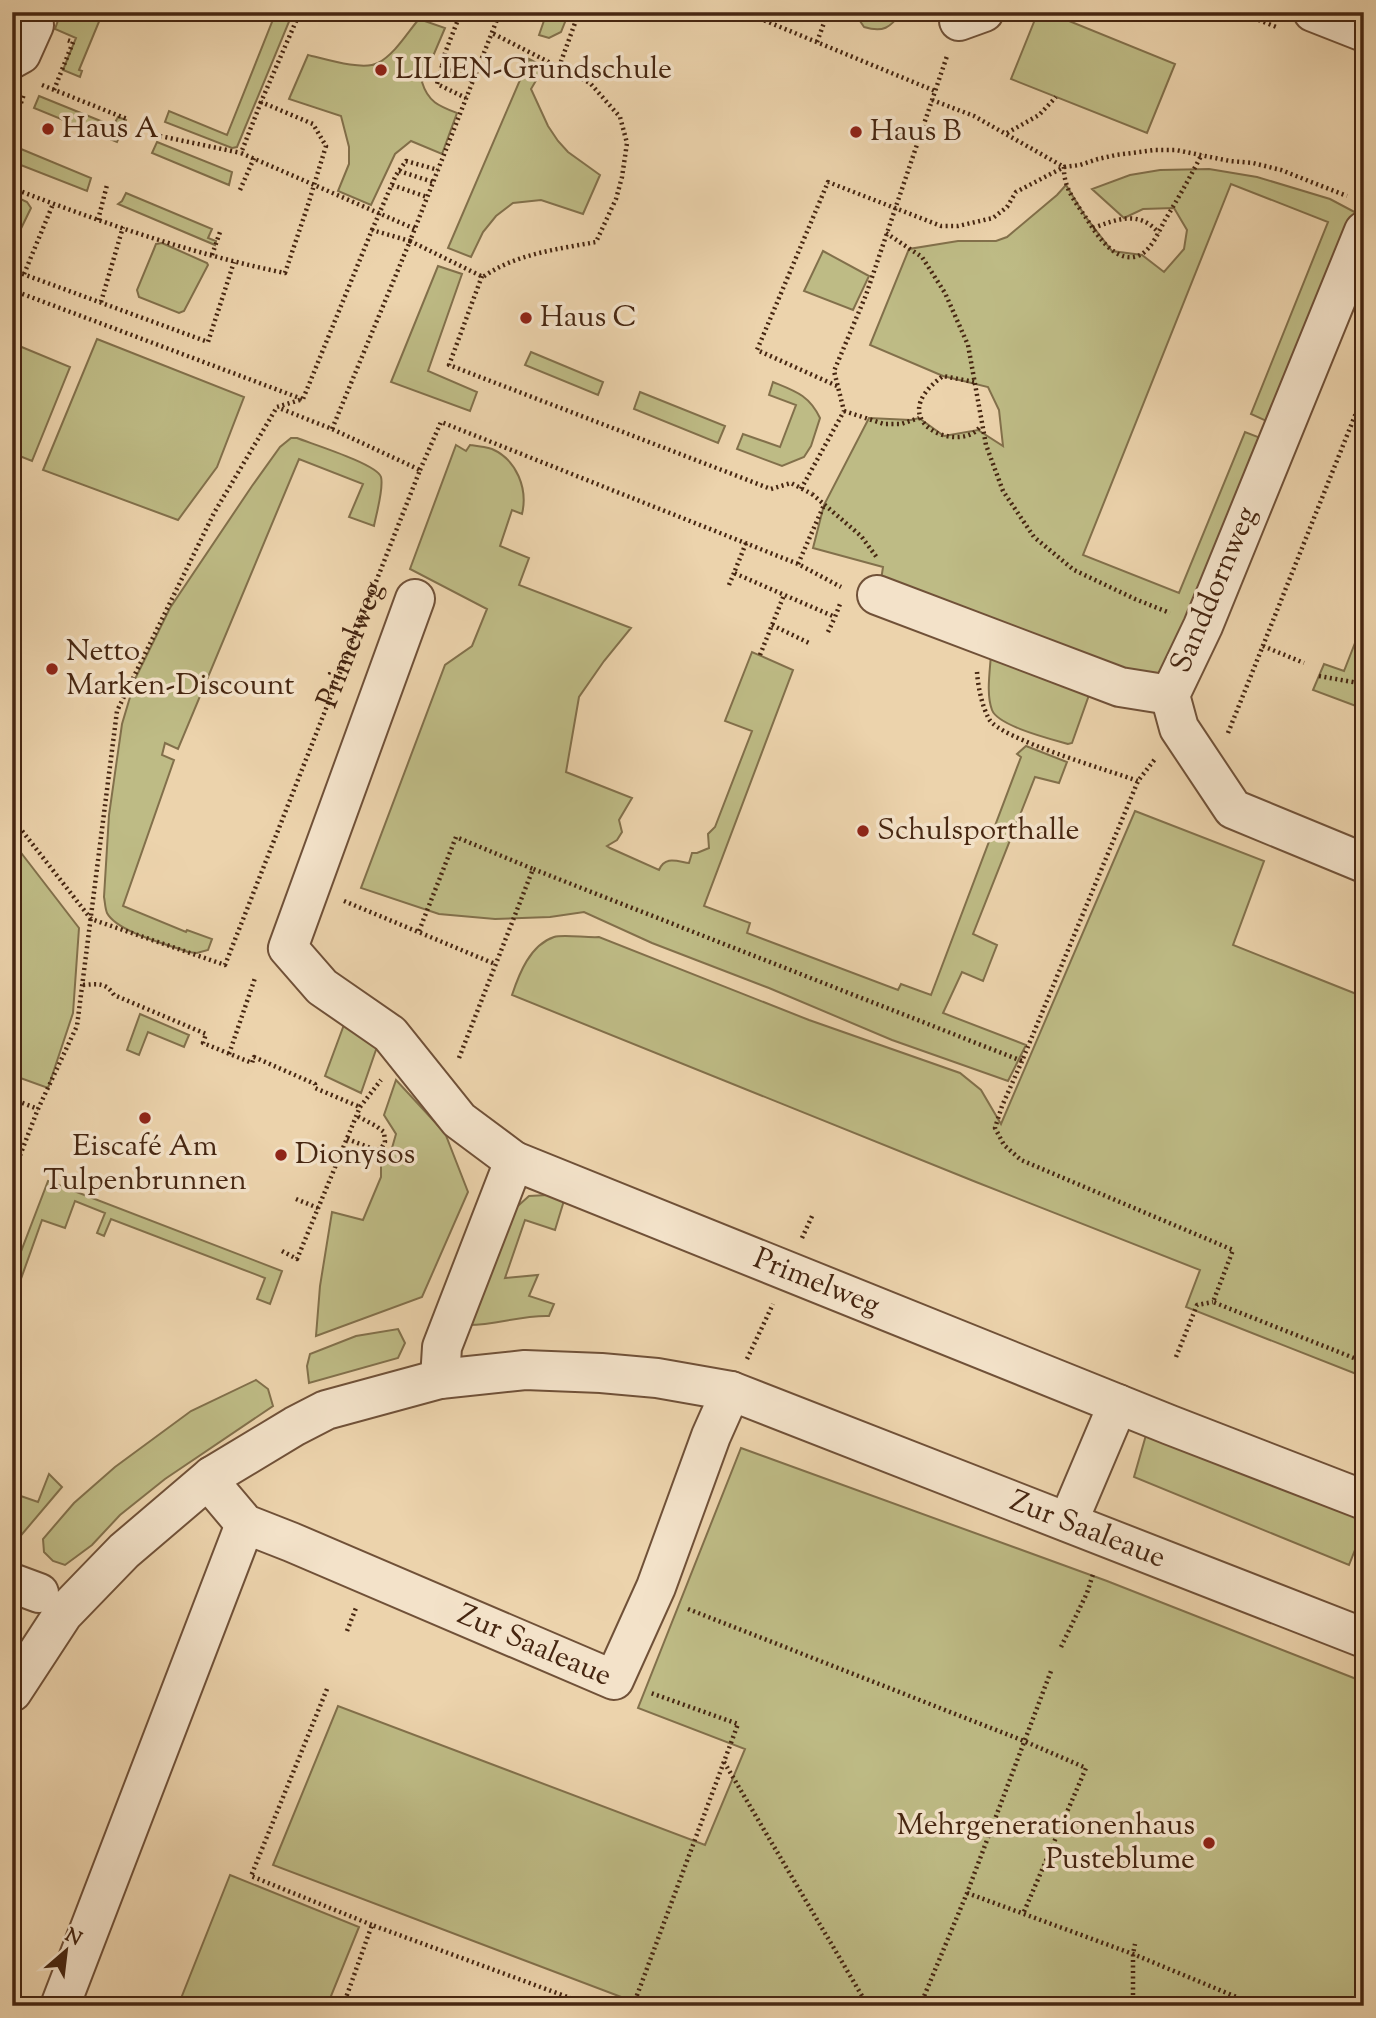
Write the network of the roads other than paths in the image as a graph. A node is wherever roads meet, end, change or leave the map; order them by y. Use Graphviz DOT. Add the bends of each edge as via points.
graph roads {
  1 [pos="1312,12"];
  2 [pos="34,25"];
  3 [pos="1364,32"];
  4 [pos="22,70"];
  5 [pos="1357,215"];
  6 [pos="855,594"];
  7 [pos="415,599"];
  8 [pos="1175,711"];
  9 [pos="1364,863"];
  10 [pos="514,1161"];
  11 [pos="440,1379"];
  12 [pos="731,1391"];
  13 [pos="1118,1404"];
  14 [pos="212,1476"];
  15 [pos="1364,1500"];
  16 [pos="1068,1522"];
  17 [pos="245,1524"];
  18 [pos="1364,1638"];
  19 [pos="12,1692"];
  20 [pos="60,2006"];
  1 -- 3 [label="street"];
  2 -- 4 [label="street" via="21,54"];
  5 -- 8 [label="street, Sanddornweg"];
  6 -- 8 [label="street" via="1120,687"];
  7 -- 10 [label="street, Primelweg" via="288,948 322,987 390,1034 459,1120"];
  8 -- 9 [label="street" via="1233,809"];
  10 -- 11 [label="street" via="442,1347"];
  10 -- 13 [label="street, Primelweg"];
  11 -- 12 [label="street, Zur Saaleaue" via="525,1370 601,1373"];
  11 -- 14 [label="street, Zur Saaleaue" via="326,1410"];
  12 -- 16 [label="street, Zur Saaleaue"];
  12 -- 17 [label="street, Zur Saaleaue" via="656,1587 614,1680"];
  13 -- 15 [label="street, Primelweg"];
  13 -- 16 [label="street"];
  14 -- 17 [label="street, Zur Saaleaue" via="218,1492"];
  14 -- 19 [label="street, Zur Saaleaue" via="124,1551 63,1614"];
  16 -- 18 [label="street, Zur Saaleaue"];
  17 -- 20 [label="street"];
}
